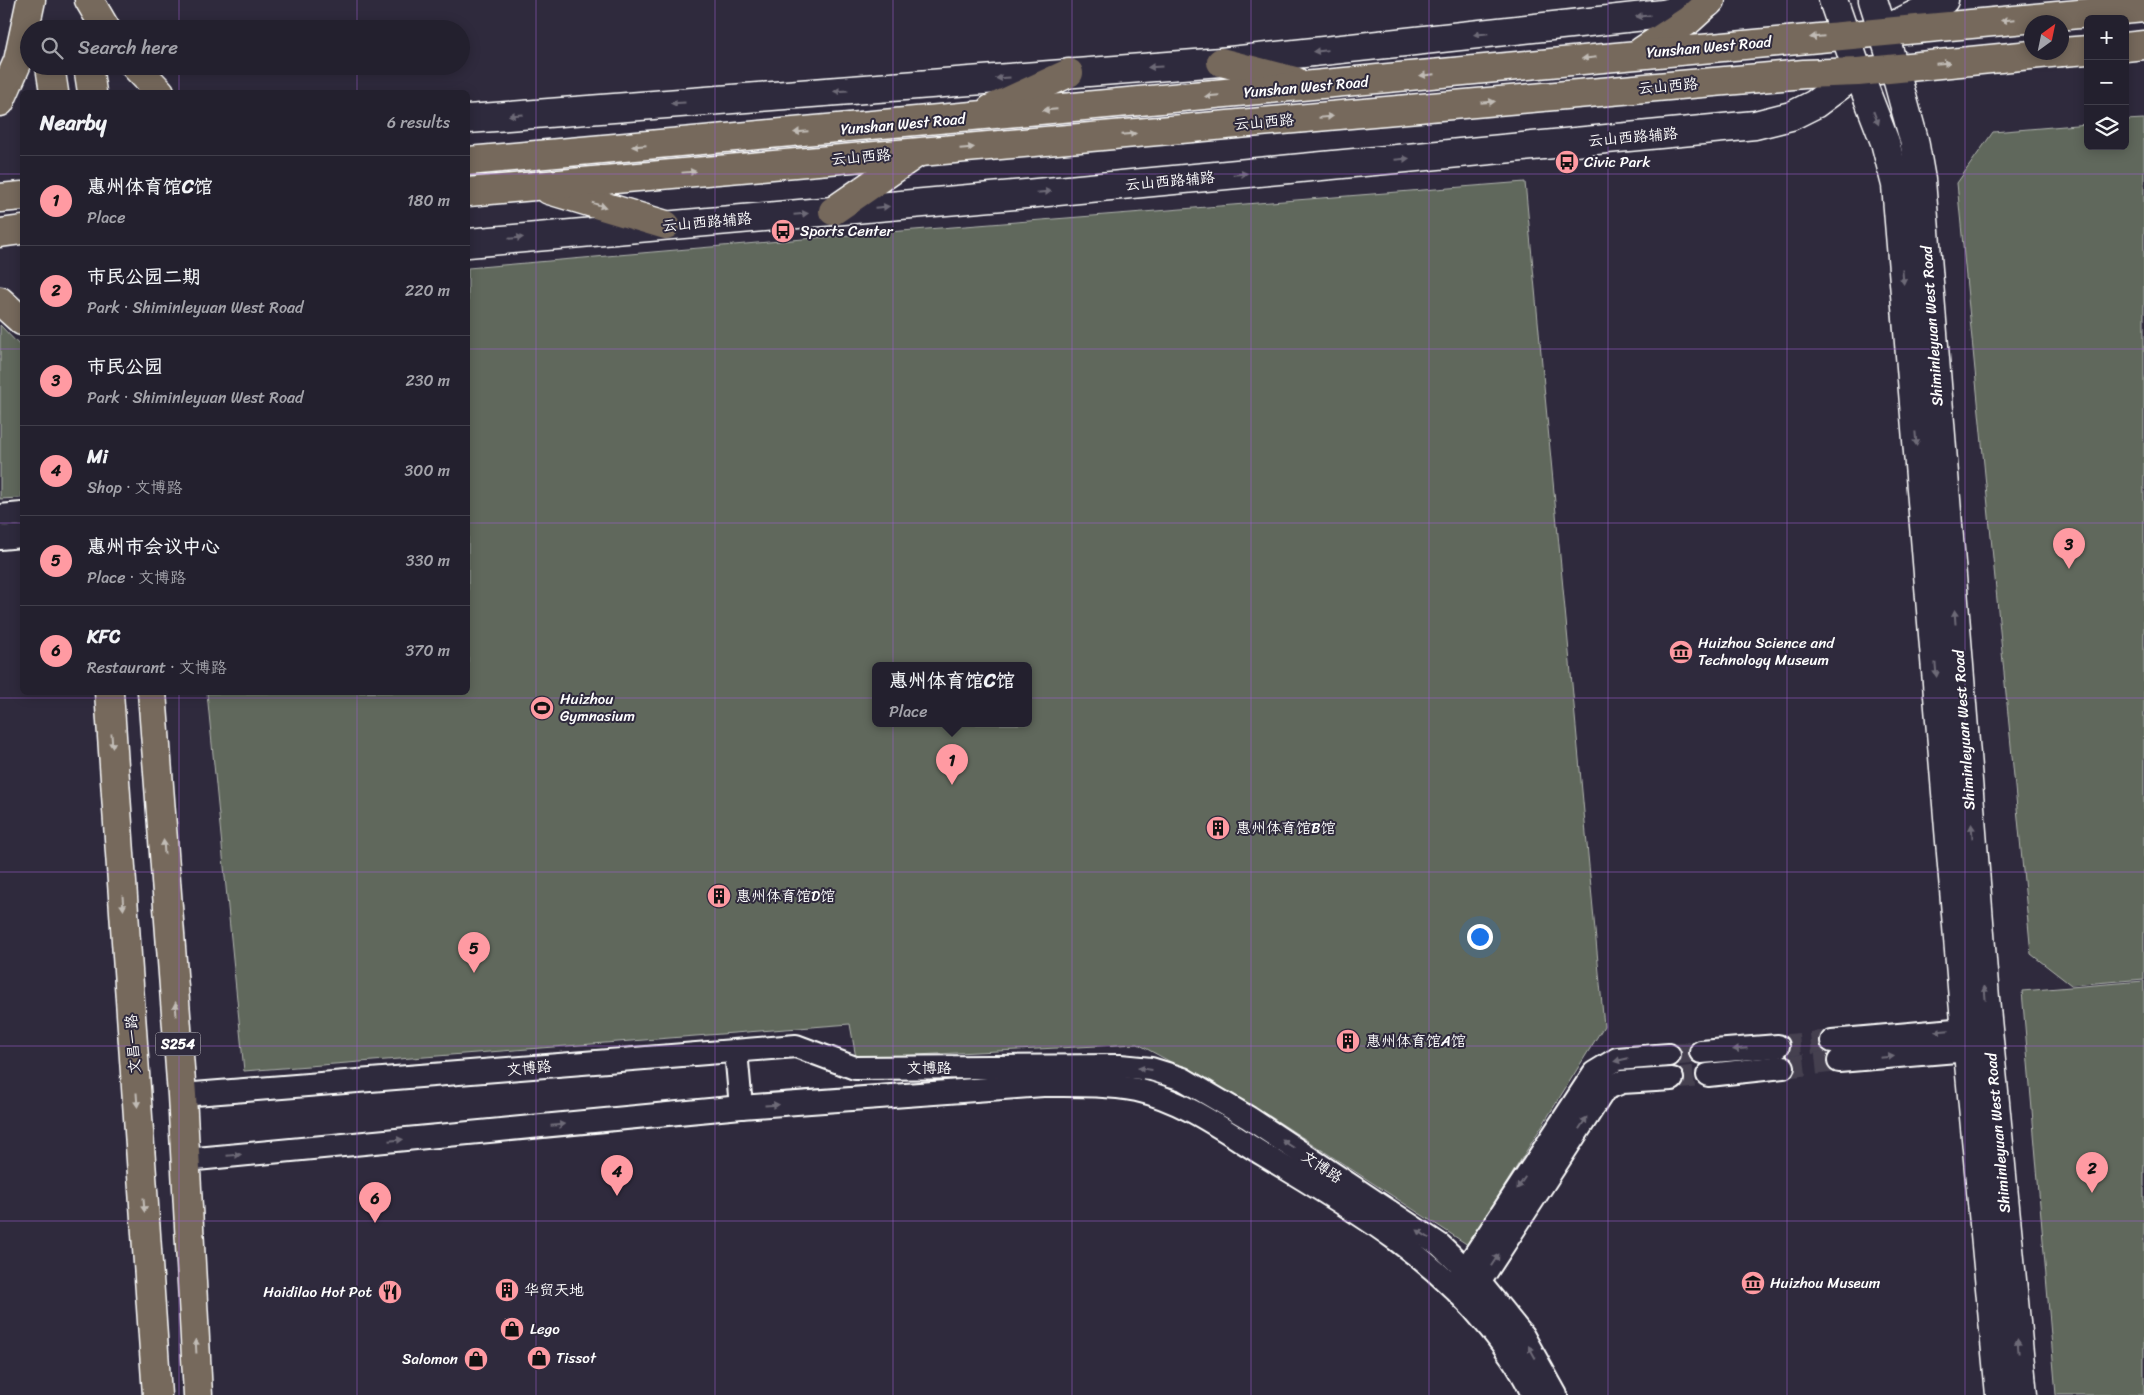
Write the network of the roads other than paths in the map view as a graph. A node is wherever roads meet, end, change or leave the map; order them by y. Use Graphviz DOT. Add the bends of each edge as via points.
graph roads {
  1 [pos="31,0"];
  2 [pos="39,0"];
  3 [pos="77,0"];
  4 [pos="89,0"];
  5 [pos="1833,0"];
  6 [pos="1873,0"];
  7 [pos="1944,0"];
  8 [pos="1709,2"];
  9 [pos="2144,8"];
  10 [pos="27,20"];
  11 [pos="42,20"];
  12 [pos="80,20"];
  13 [pos="101,20"];
  14 [pos="1883,31"];
  15 [pos="1845,35"];
  16 [pos="2144,45"];
  17 [pos="2129,47"];
  18 [pos="2084,50"];
  19 [pos="2069,51"];
  20 [pos="20,52"];
  21 [pos="1637,53"];
  22 [pos="2024,55"];
  23 [pos="1221,62"];
  24 [pos="1894,67"];
  25 [pos="1858,72"];
  26 [pos="1069,73"];
  27 [pos="51,75"];
  28 [pos="89,75"];
  29 [pos="144,75"];
  30 [pos="1313,86"];
  31 [pos="54,90"];
  32 [pos="92,90"];
  33 [pos="158,90"];
  34 [pos="0,102"];
  35 [pos="971,118"];
  36 [pos="470,119"];
  37 [pos="919,152"];
  38 [pos="470,161"];
  39 [pos="536,186"];
  40 [pos="470,192"];
  41 [pos="20,196"];
  42 [pos="0,198"];
  43 [pos="833,211"];
  44 [pos="666,225"];
  45 [pos="20,230"];
  46 [pos="0,233"];
  47 [pos="470,243"];
  48 [pos="0,301"];
  49 [pos="20,319"];
  50 [pos="20,514"];
  51 [pos="0,516"];
  52 [pos="20,536"];
  53 [pos="0,538"];
  54 [pos="109,695"];
  55 [pos="152,695"];
  56 [pos="1974,1039"];
  57 [pos="736,1051"];
  58 [pos="1835,1051"];
  59 [pos="1701,1052"];
  60 [pos="1669,1055"];
  61 [pos="1708,1075"];
  62 [pos="1672,1079"];
  63 [pos="182,1096"];
  64 [pos="741,1107"];
  65 [pos="186,1160"];
  66 [pos="1466,1285"];
  67 [pos="157,1395"];
  68 [pos="198,1395"];
  69 [pos="1533,1395"];
  70 [pos="1556,1395"];
  71 [pos="2000,1395"];
  72 [pos="2023,1395"];
  1 -- 10 [label="main road"];
  2 -- 11 [label="main road"];
  3 -- 12 [label="main road"];
  4 -- 13 [label="main road"];
  5 -- 15 [label="main road, Shiminleyuan West Road"];
  6 -- 14 [label="main road, Shiminleyuan West Road"];
  7 -- 14 [label="main road"];
  8 -- 21 [label="main road" via="1667,36"];
  8 -- 23 [label="main road, one-way" via="1663,14"];
  9 -- 14 [label="main road, Yunshan West Road, one-way"];
  14 -- 15 [label="main road, Yunshan West Road"];
  14 -- 24 [label="main road, Shiminleyuan West Road"];
  15 -- 21 [label="main road, Yunshan West Road, one-way"];
  15 -- 25 [label="main road, Shiminleyuan West Road"];
  16 -- 17 [label="main road"];
  18 -- 19 [label="main road, 云山西路"];
  20 -- 34 [label="main road"];
  21 -- 30 [label="main road, Yunshan West Road, one-way"];
  24 -- 22 [label="main road, 云山西路, one-way"];
  23 -- 26 [label="main road, one-way"];
  23 -- 30 [label="main road"];
  24 -- 25 [label="main road, 云山西路"];
  56 -- 24 [label="main road, Shiminleyuan West Road, one-way" via="1921,180"];
  37 -- 25 [label="main road, 云山西路, one-way" via="1804,74"];
  43 -- 25 [label="main road, 云山西路辅路, one-way" via="1755,125 1791,116 1815,104"];
  25 -- 56 [label="main road, Shiminleyuan West Road, one-way" via="1885,142 1896,185"];
  26 -- 35 [label="main road"];
  26 -- 36 [label="main road, one-way"];
  27 -- 31 [label="main road"];
  28 -- 32 [label="main road"];
  29 -- 33 [label="main road"];
  30 -- 35 [label="main road, Yunshan West Road, one-way"];
  35 -- 38 [label="main road, Yunshan West Road, one-way"];
  39 -- 37 [label="main road, 云山西路, one-way"];
  37 -- 43 [label="main road"];
  39 -- 40 [label="main road, 云山西路"];
  39 -- 44 [label="main road, one-way"];
  41 -- 42 [label="main road"];
  44 -- 43 [label="main road, 云山西路辅路, one-way"];
  47 -- 44 [label="main road, 云山西路辅路, one-way"];
  45 -- 46 [label="main road"];
  48 -- 49 [label="main road"];
  50 -- 51 [label="street"];
  52 -- 53 [label="street"];
  54 -- 67 [label="main road, 文昌一路 / S254, one-way"];
  63 -- 55 [label="main road, S254, one-way"];
  56 -- 58 [label="street"];
  56 -- 71 [label="main road, Shiminleyuan West Road"];
  72 -- 56 [label="main road, Shiminleyuan West Road, one-way"];
  57 -- 63 [label="street, 文博路"];
  57 -- 64 [label="street"];
  66 -- 57 [label="street, 文博路, one-way" via="1440,1245 1250,1118 1183,1079 1151,1069 1120,1066 855,1068 796,1046"];
  61 -- 59 [label="street, one-way" via="1781,1057"];
  60 -- 66 [label="street, one-way" via="1617,1059 1594,1073"];
  66 -- 62 [label="street, one-way" via="1605,1089 1622,1082"];
  63 -- 65 [label="main road, S254"];
  65 -- 64 [label="street, 文博路, one-way"];
  64 -- 66 [label="street, 文博路, one-way" via="1043,1085 1138,1091 1173,1102 1206,1119 1366,1217"];
  68 -- 65 [label="main road, S254, one-way"];
  66 -- 69 [label="street, 文博路"];
  70 -- 66 [label="street, 文博路, one-way" via="1523,1336"];
}
